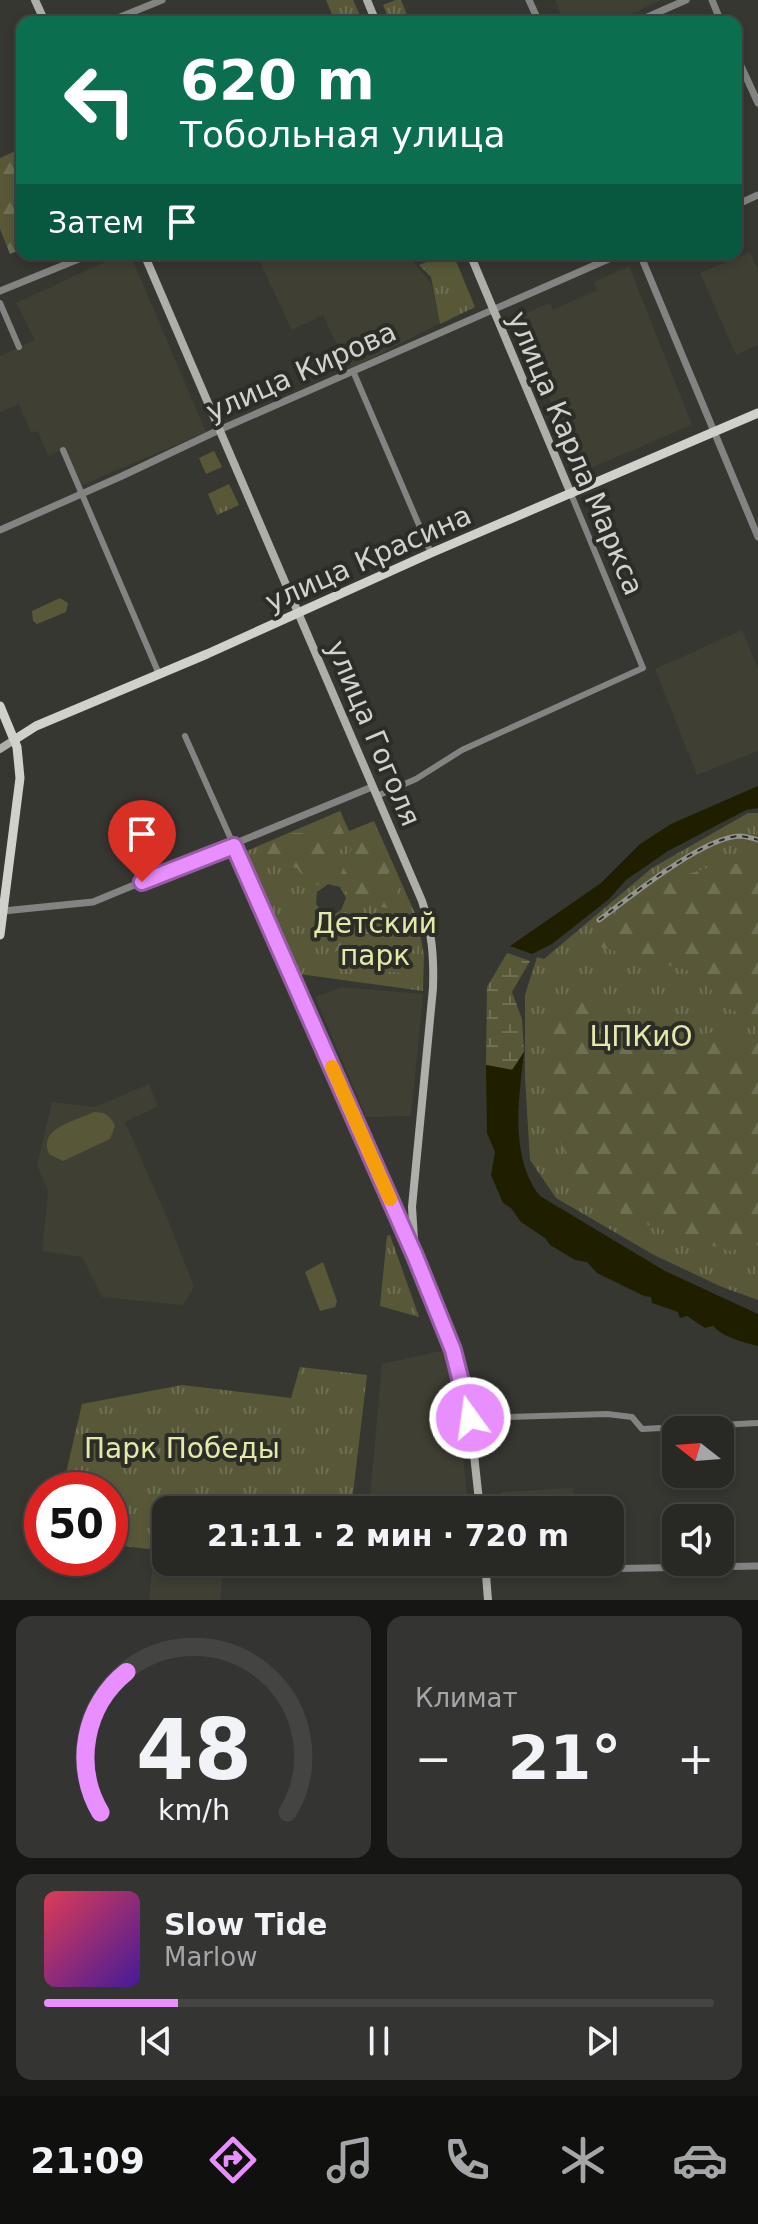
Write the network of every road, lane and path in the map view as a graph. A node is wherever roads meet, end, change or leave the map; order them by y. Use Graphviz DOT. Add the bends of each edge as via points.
graph roads {
  1 [pos="162,0"];
  2 [pos="686,0"];
  3 [pos="123,16"];
  4 [pos="650,16"];
  5 [pos="742,68"];
  6 [pos="758,103"];
  7 [pos="76,260"];
  8 [pos="147,260"];
  9 [pos="472,260"];
  10 [pos="607,260"];
  11 [pos="642,260"];
  12 [pos="0,291"];
  13 [pos="0,303"];
  14 [pos="493,312"];
  15 [pos="19,347"];
  16 [pos="353,371"];
  17 [pos="758,413"];
  18 [pos="219,430"];
  19 [pos="713,433"];
  20 [pos="63,450"];
  21 [pos="82,494"];
  22 [pos="571,494"];
  23 [pos="0,530"];
  24 [pos="758,537"];
  25 [pos="431,553"];
  26 [pos="298,613"];
  27 [pos="159,674"];
  28 [pos="0,706"];
  29 [pos="185,736"];
  30 [pos="14,740"];
  31 [pos="0,749"];
  32 [pos="374,791"];
  33 [pos="234,846"];
  34 [pos="3,911"];
  35 [pos="0,935"];
  36 [pos="415,1256"];
  37 [pos="470,1418"];
  38 [pos="758,1423"];
  39 [pos="734,1425"];
  40 [pos="662,1429"];
  41 [pos="478,1496"];
  42 [pos="624,1566"];
  43 [pos="758,1566"];
  44 [pos="487,1576"];
  45 [pos="488,1600"];
  1 -- 3 [label="street"];
  2 -- 4 [label="street"];
  5 -- 6 [label="street"];
  7 -- 12 [label="street"];
  8 -- 18 [label="main road, улица Гоголя"];
  9 -- 14 [label="main road, улица Карла Маркса"];
  10 -- 14 [label="street, улица Кирова"];
  11 -- 19 [label="street"];
  13 -- 15 [label="street"];
  14 -- 16 [label="street, улица Кирова"];
  14 -- 22 [label="main road, улица Карла Маркса"];
  16 -- 18 [label="street, улица Кирова"];
  16 -- 25 [label="street"];
  17 -- 19 [label="main road, улица Красина"];
  18 -- 21 [label="street, улица Кирова"];
  18 -- 26 [label="main road, улица Гоголя"];
  19 -- 22 [label="main road, улица Красина"];
  19 -- 24 [label="street"];
  20 -- 21 [label="street"];
  21 -- 23 [label="street, улица Кирова"];
  21 -- 27 [label="street"];
  22 -- 25 [label="main road, улица Красина"];
  22 -- 32 [label="street, улица Карла Маркса" via="643,668 462,750 416,779"];
  25 -- 26 [label="main road, улица Красина"];
  26 -- 27 [label="main road, улица Красина"];
  26 -- 32 [label="main road, улица Гоголя"];
  27 -- 30 [label="main road, улица Красина"];
  28 -- 30 [label="main road"];
  29 -- 33 [label="street"];
  30 -- 31 [label="main road, улица Красина"];
  30 -- 34 [label="main road" via="20,778"];
  32 -- 33 [label="street"];
  32 -- 36 [label="main road, улица Гоголя" via="422,901 434,952 412,1207"];
  33 -- 34 [label="street" via="93,902"];
  33 -- 36 [label="street"];
  34 -- 35 [label="main road"];
  36 -- 37 [label="main road, улица Гоголя" via="453,1350"];
  37 -- 40 [label="street" via="607,1414 632,1417 642,1429"];
  37 -- 41 [label="main road, улица Гоголя"];
  38 -- 39 [label="street"];
  42 -- 43 [label="street"];
  44 -- 45 [label="main road"];
}
